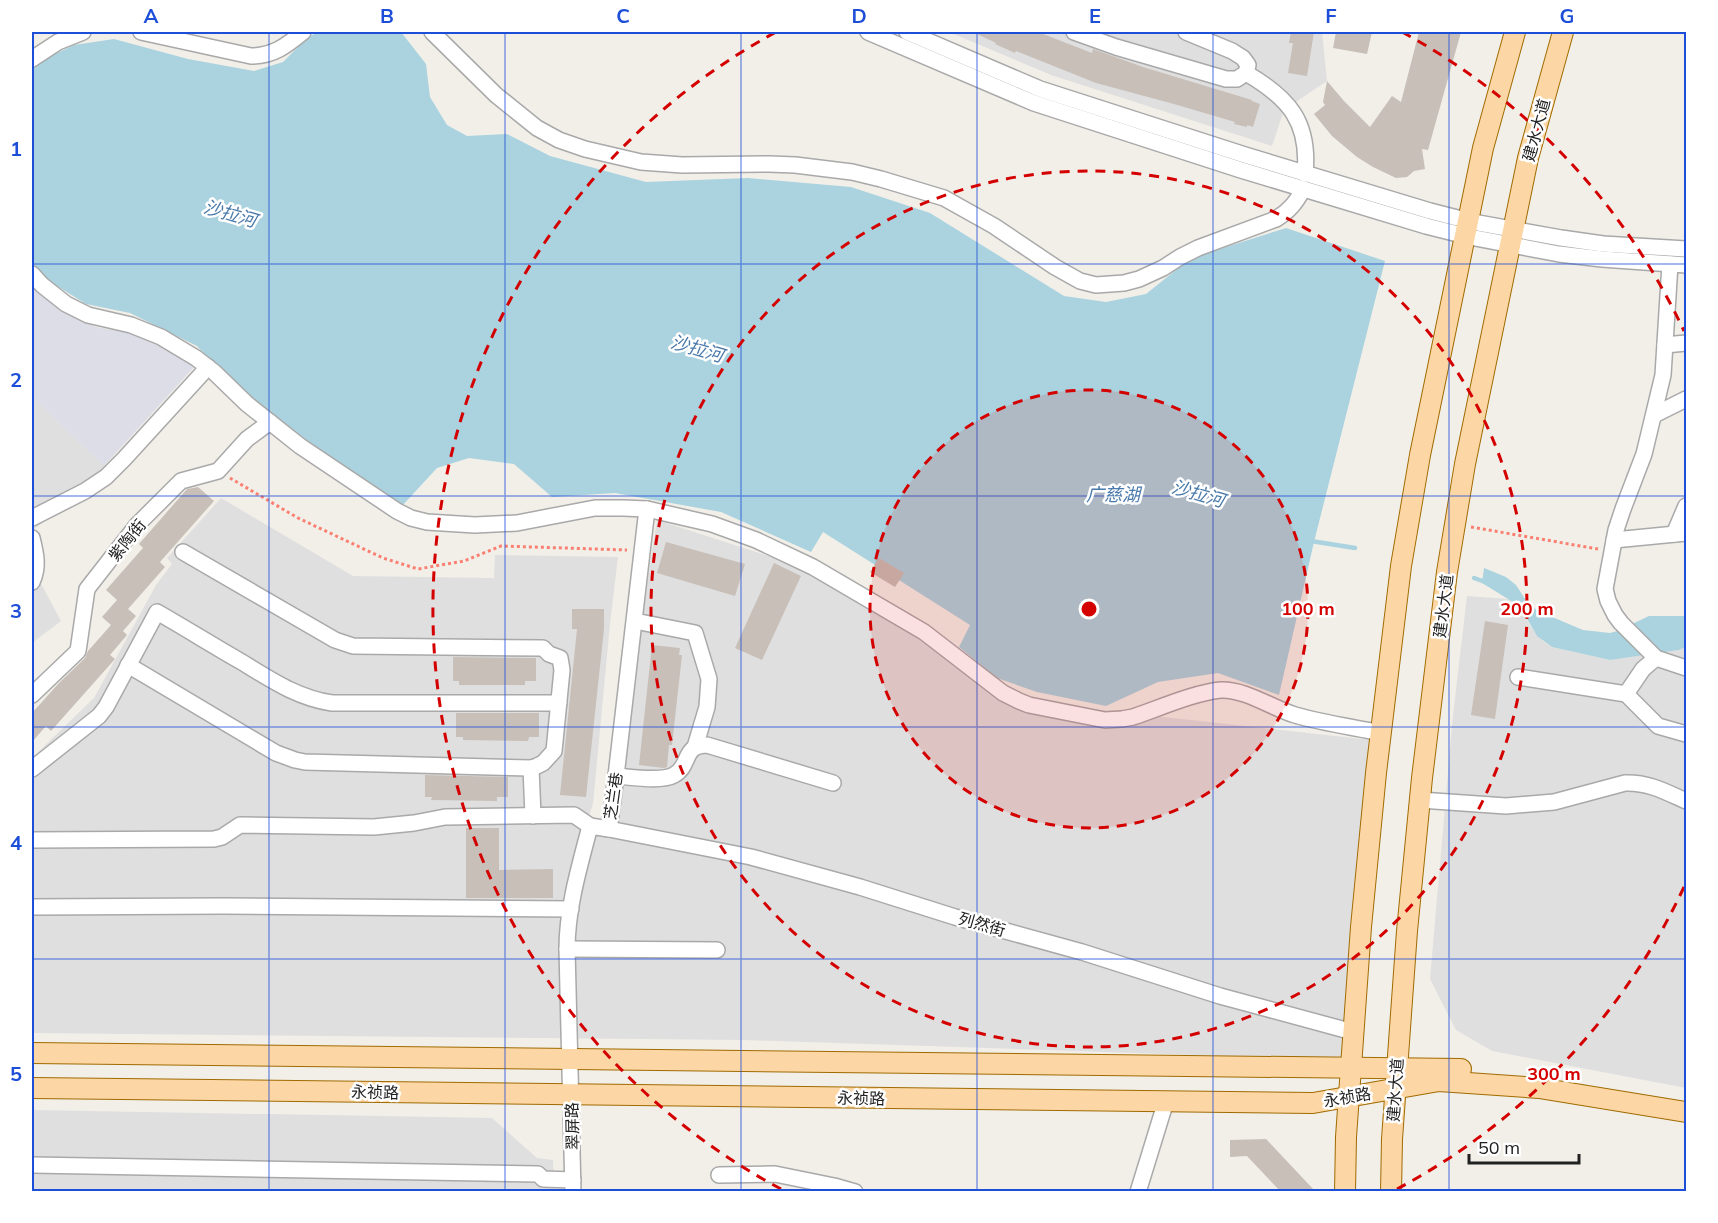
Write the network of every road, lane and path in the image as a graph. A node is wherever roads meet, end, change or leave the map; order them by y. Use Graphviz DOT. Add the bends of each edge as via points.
graph roads {
  1 [pos="83,32"];
  2 [pos="141,32"];
  3 [pos="303,32"];
  4 [pos="432,32"];
  5 [pos="868,32"];
  6 [pos="907,32"];
  7 [pos="1074,32"];
  8 [pos="1186,32"];
  9 [pos="1515,32"];
  10 [pos="1563,32"];
  11 [pos="32,59"];
  12 [pos="1246,73"];
  13 [pos="1304,181"];
  14 [pos="1467,228"];
  15 [pos="1512,238"];
  16 [pos="1686,249"];
  17 [pos="1670,264"];
  18 [pos="1686,265"];
  19 [pos="32,274"];
  20 [pos="1686,343"];
  21 [pos="1665,345"];
  22 [pos="208,367"];
  23 [pos="1686,399"];
  24 [pos="1653,415"];
  25 [pos="270,422"];
  26 [pos="218,471"];
  27 [pos="1686,506"];
  28 [pos="647,509"];
  29 [pos="32,518"];
  30 [pos="1455,524"];
  31 [pos="1680,534"];
  32 [pos="32,538"];
  33 [pos="1613,546"];
  34 [pos="643,550"];
  35 [pos="183,552"];
  36 [pos="32,582"];
  37 [pos="634,621"];
  38 [pos="1656,658"];
  39 [pos="129,665"];
  40 [pos="1686,668"];
  41 [pos="1518,677"];
  42 [pos="1626,694"];
  43 [pos="32,695"];
  44 [pos="559,703"];
  45 [pos="1381,733"];
  46 [pos="1686,734"];
  47 [pos="695,747"];
  48 [pos="531,768"];
  49 [pos="32,769"];
  50 [pos="616,776"];
  51 [pos="833,783"];
  52 [pos="1420,800"];
  53 [pos="1686,801"];
  54 [pos="533,816"];
  55 [pos="590,826"];
  56 [pos="609,829"];
  57 [pos="32,840"];
  58 [pos="32,907"];
  59 [pos="571,909"];
  60 [pos="567,949"];
  61 [pos="717,950"];
  62 [pos="1353,1032"];
  63 [pos="32,1053"];
  64 [pos="570,1060"];
  65 [pos="1350,1067"];
  66 [pos="1396,1067"];
  67 [pos="32,1088"];
  68 [pos="1395,1088"];
  69 [pos="571,1095"];
  70 [pos="1348,1097"];
  71 [pos="1686,1099"];
  72 [pos="1166,1101"];
  73 [pos="1686,1112"];
  74 [pos="32,1165"];
  75 [pos="719,1175"];
  76 [pos="543,1185"];
  77 [pos="573,1186"];
  78 [pos="855,1191"];
  79 [pos="1138,1191"];
  80 [pos="1345,1191"];
  81 [pos="1391,1191"];
  1 -- 11 [label="street"];
  2 -- 3 [label="street" via="251,56 280,50"];
  4 -- 13 [label="street" via="496,95 537,128 559,140 641,162 795,165 881,179 944,198 1055,267 1096,285 1139,279 1198,248 1276,219 1294,205"];
  5 -- 13 [label="street" via="1034,103"];
  6 -- 13 [label="street" via="1040,89"];
  7 -- 12 [label="street" via="1226,79 1238,79"];
  8 -- 12 [label="street" via="1237,54 1248,65"];
  9 -- 14 [label="main road" via="1483,148"];
  10 -- 15 [label="main road, 建水大道" via="1528,158"];
  12 -- 13 [label="street" via="1284,100 1298,122 1306,147"];
  13 -- 14 [label="street" via="1430,211"];
  14 -- 15 [label="street"];
  14 -- 45 [label="main road" via="1420,455"];
  15 -- 16 [label="street"];
  15 -- 17 [label="street" via="1602,259"];
  15 -- 30 [label="main road, 建水大道"];
  17 -- 18 [label="street"];
  17 -- 21 [label="street"];
  19 -- 22 [label="street" via="66,304 161,338"];
  20 -- 21 [label="street"];
  21 -- 24 [label="street" via="1663,375"];
  22 -- 25 [label="street"];
  22 -- 29 [label="street" via="106,477"];
  23 -- 24 [label="street"];
  24 -- 33 [label="street"];
  25 -- 26 [label="street"];
  25 -- 28 [label="street" via="397,511 427,522 496,524 595,508"];
  26 -- 34 [label="path" via="298,518 383,558 418,569 464,561 501,546"];
  26 -- 43 [label="street, 紫陶街" via="181,481 137,525 87,589 78,651"];
  27 -- 31 [label="street"];
  28 -- 34 [label="street, 芝兰巷"];
  28 -- 45 [label="street" via="712,524 813,567 924,632 1003,693 1029,705 1105,720 1122,719 1221,690 1239,692 1303,717"];
  30 -- 33 [label="path"];
  30 -- 52 [label="main road, 建水大道"];
  31 -- 33 [label="street"];
  32 -- 36 [label="street" via="37,555"];
  33 -- 38 [label="street" via="1605,589 1608,601 1621,623"];
  34 -- 37 [label="street, 芝兰巷"];
  35 -- 44 [label="street" via="335,640 353,646 543,648 560,658"];
  37 -- 47 [label="street" via="695,633 708,679 707,707"];
  37 -- 50 [label="street, 芝兰巷"];
  38 -- 40 [label="street"];
  38 -- 42 [label="street"];
  39 -- 44 [label="street" via="157,612 281,686 318,701"];
  39 -- 48 [label="street" via="276,753 295,760"];
  39 -- 49 [label="street" via="99,716"];
  41 -- 42 [label="street"];
  42 -- 46 [label="street" via="1658,726"];
  44 -- 48 [label="street" via="554,751 543,763"];
  45 -- 62 [label="main road"];
  47 -- 50 [label="street" via="673,776"];
  47 -- 51 [label="street" via="707,745"];
  48 -- 54 [label="street"];
  50 -- 56 [label="street, 芝兰巷"];
  52 -- 53 [label="street" via="1506,806 1554,802 1636,783 1651,785"];
  52 -- 66 [label="main road, 建水大道"];
  54 -- 55 [label="street" via="574,815"];
  54 -- 57 [label="street" via="445,817 374,827 240,825 214,839"];
  55 -- 56 [label="street, 芝兰巷"];
  55 -- 59 [label="street, 芝兰巷"];
  56 -- 62 [label="street, 列然街" via="795,869"];
  58 -- 59 [label="street"];
  59 -- 60 [label="street, 芝兰巷"];
  60 -- 61 [label="street"];
  60 -- 64 [label="street, 芝兰巷"];
  62 -- 65 [label="main road"];
  63 -- 64 [label="main road, 永祯路"];
  64 -- 65 [label="main road, 永祯路"];
  64 -- 69 [label="street, 翠屏路"];
  65 -- 66 [label="main road, 永祯路"];
  65 -- 70 [label="main road"];
  66 -- 68 [label="main road, 建水大道"];
  66 -- 71 [label="main road, 永祯路" via="1541,1075"];
  67 -- 69 [label="main road, 永祯路"];
  68 -- 70 [label="main road, 永祯路"];
  68 -- 73 [label="main road, 永祯路" via="1439,1081 1498,1084"];
  68 -- 81 [label="main road, 建水大道"];
  69 -- 72 [label="main road, 永祯路"];
  69 -- 77 [label="street, 翠屏路"];
  70 -- 72 [label="main road, 永祯路" via="1313,1103"];
  70 -- 80 [label="main road"];
  72 -- 79 [label="street"];
  74 -- 76 [label="street" via="538,1174"];
  75 -- 78 [label="street" via="774,1174"];
  76 -- 77 [label="street"];
}
